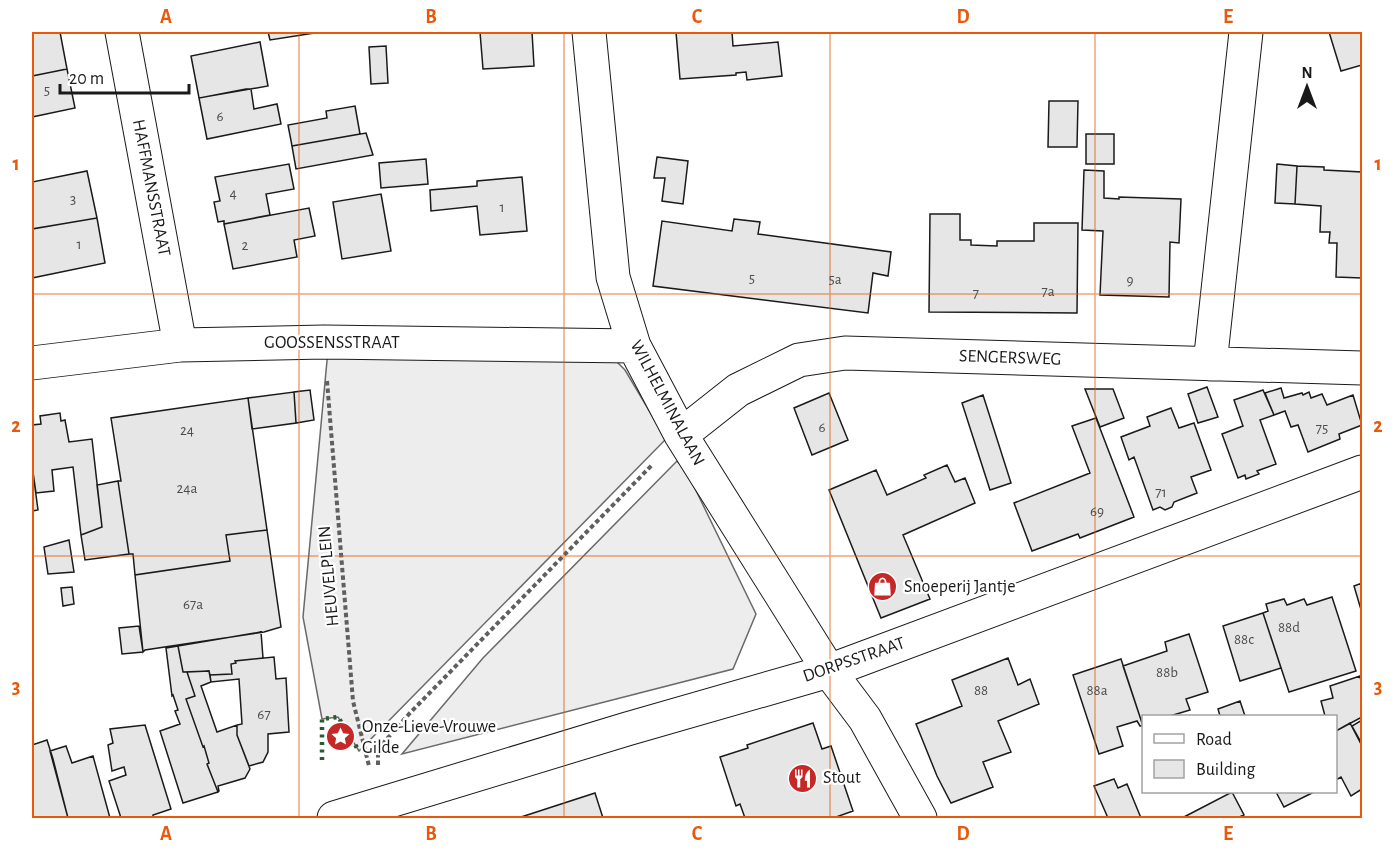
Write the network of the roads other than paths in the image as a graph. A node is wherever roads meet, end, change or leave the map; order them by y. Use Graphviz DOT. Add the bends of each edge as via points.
graph roads {
  1 [pos="122,32"];
  2 [pos="589,32"];
  3 [pos="1246,32"];
  4 [pos="180,345"];
  5 [pos="634,346"];
  6 [pos="32,363"];
  7 [pos="1210,364"];
  8 [pos="1362,368"];
  9 [pos="681,435"];
  10 [pos="1362,472"];
  11 [pos="829,671"];
  12 [pos="334,819"];
  13 [pos="920,819"];
  1 -- 4 [label="street, HAFFMANSSTRAAT"];
  2 -- 5 [label="street, WILHELMINALAAN" via="613,277"];
  3 -- 7 [label="street"];
  4 -- 5 [label="street, GOOSSENSSTRAAT" via="324,342"];
  4 -- 6 [label="street, GOOSSENSSTRAAT"];
  5 -- 9 [label="street, WILHELMINALAAN"];
  7 -- 8 [label="street, SENGERSWEG"];
  7 -- 9 [label="street, SENGERSWEG" via="845,353 799,360 738,390"];
  9 -- 11 [label="street, WILHELMINALAAN"];
  10 -- 11 [label="street, DORPSSTRAAT"];
  11 -- 12 [label="street, DORPSSTRAAT"];
  11 -- 13 [label="street, WILHELMINALAAN" via="865,719"];
}
